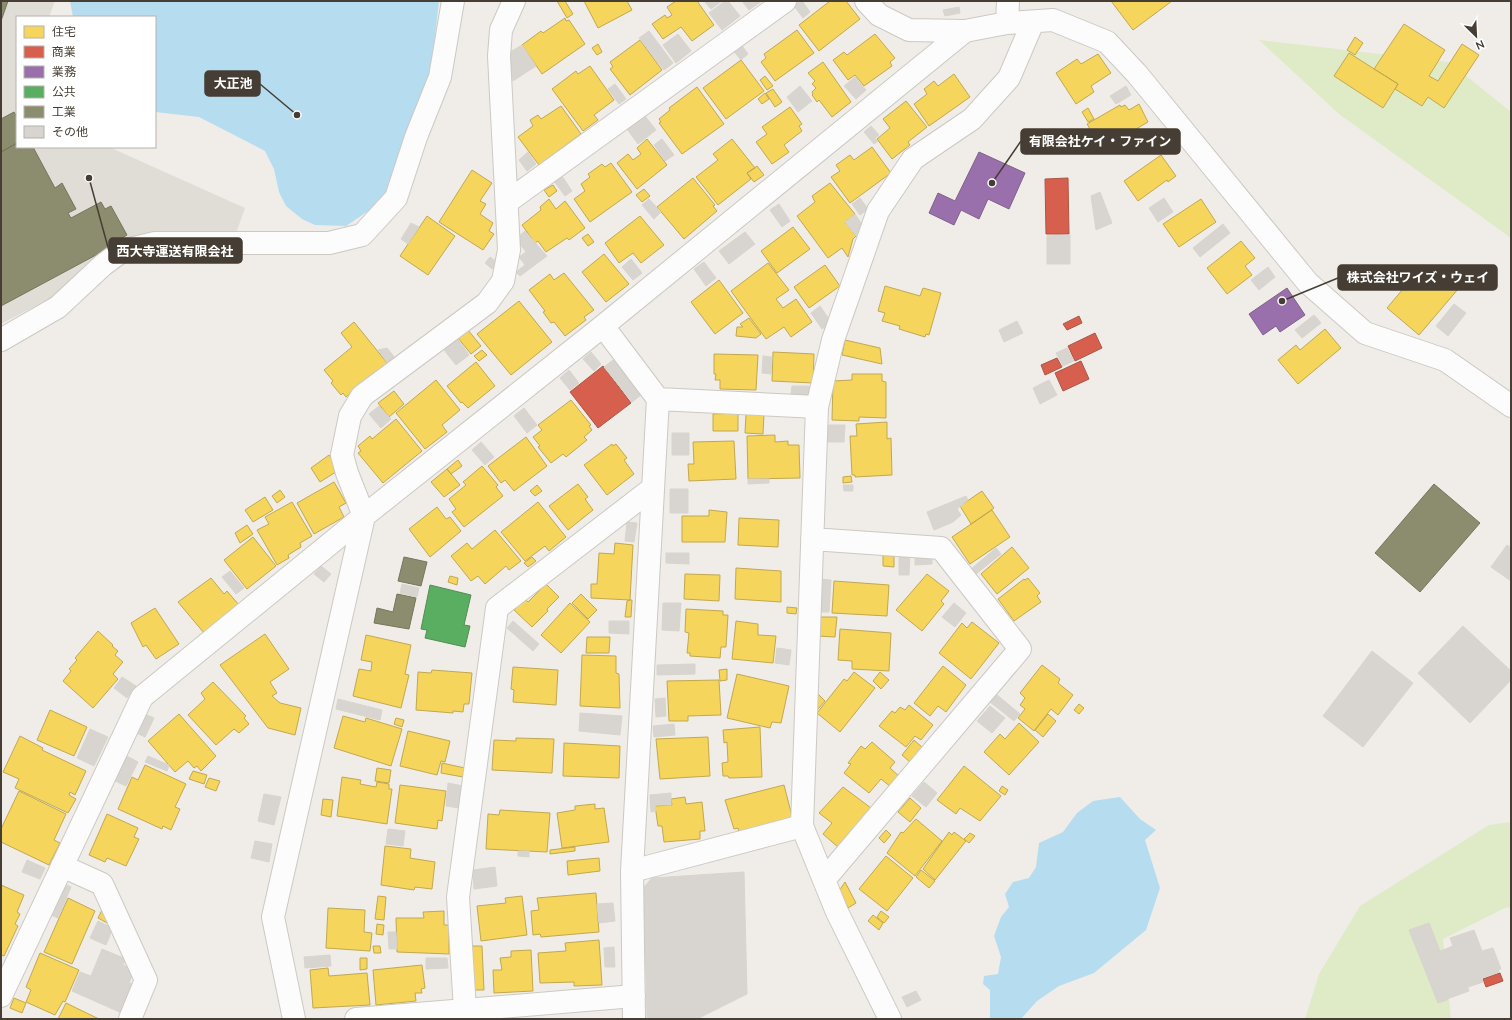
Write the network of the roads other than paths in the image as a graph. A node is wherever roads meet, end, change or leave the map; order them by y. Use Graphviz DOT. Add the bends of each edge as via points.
graph roads {
  1 [pos="453,1"];
  2 [pos="514,1"];
  3 [pos="785,1"];
  4 [pos="866,1"];
  5 [pos="1008,1"];
  6 [pos="1033,22"];
  7 [pos="1007,23"];
  8 [pos="965,31"];
  9 [pos="507,202"];
  10 [pos="603,326"];
  11 [pos="1,340"];
  12 [pos="658,398"];
  13 [pos="1511,406"];
  14 [pos="817,407"];
  15 [pos="653,488"];
  16 [pos="364,516"];
  17 [pos="812,539"];
  18 [pos="802,826"];
  19 [pos="62,866"];
  20 [pos="632,871"];
  21 [pos="824,880"];
  22 [pos="1,996"];
  23 [pos="634,996"];
  24 [pos="465,1010"];
  25 [pos="130,1019"];
  26 [pos="294,1019"];
  27 [pos="356,1019"];
  28 [pos="634,1019"];
  29 [pos="890,1019"];
  1 -- 11 [label="street" via="440,77 416,137 396,198 362,235 329,243 155,243 122,252 103,265 58,307"];
  2 -- 9 [label="street" via="501,30 499,56"];
  3 -- 9 [label="street"];
  4 -- 8 [label="street" via="879,15 909,30"];
  5 -- 7 [label="street"];
  6 -- 7 [label="street"];
  6 -- 13 [label="street" via="1053,20 1107,42 1137,74 1308,283 1365,333 1445,360"];
  6 -- 14 [label="street" via="1009,78 972,119 913,159 878,210 834,340"];
  7 -- 8 [label="street"];
  8 -- 10 [label="street"];
  9 -- 16 [label="street" via="509,250 503,281 488,303 362,396 350,416 342,455"];
  10 -- 12 [label="street"];
  10 -- 16 [label="street"];
  12 -- 14 [label="street"];
  12 -- 15 [label="street"];
  14 -- 17 [label="street"];
  15 -- 20 [label="street"];
  15 -- 24 [label="street" via="497,608 458,897"];
  16 -- 19 [label="street" via="142,697"];
  16 -- 26 [label="street" via="273,917"];
  17 -- 18 [label="street"];
  17 -- 21 [label="street" via="941,548 1020,649"];
  18 -- 20 [label="street"];
  18 -- 21 [label="street"];
  19 -- 22 [label="street"];
  19 -- 25 [label="street" via="102,884 146,980"];
  20 -- 23 [label="street"];
  21 -- 29 [label="street"];
  23 -- 24 [label="street"];
  23 -- 28 [label="street"];
  24 -- 27 [label="street"];
}
